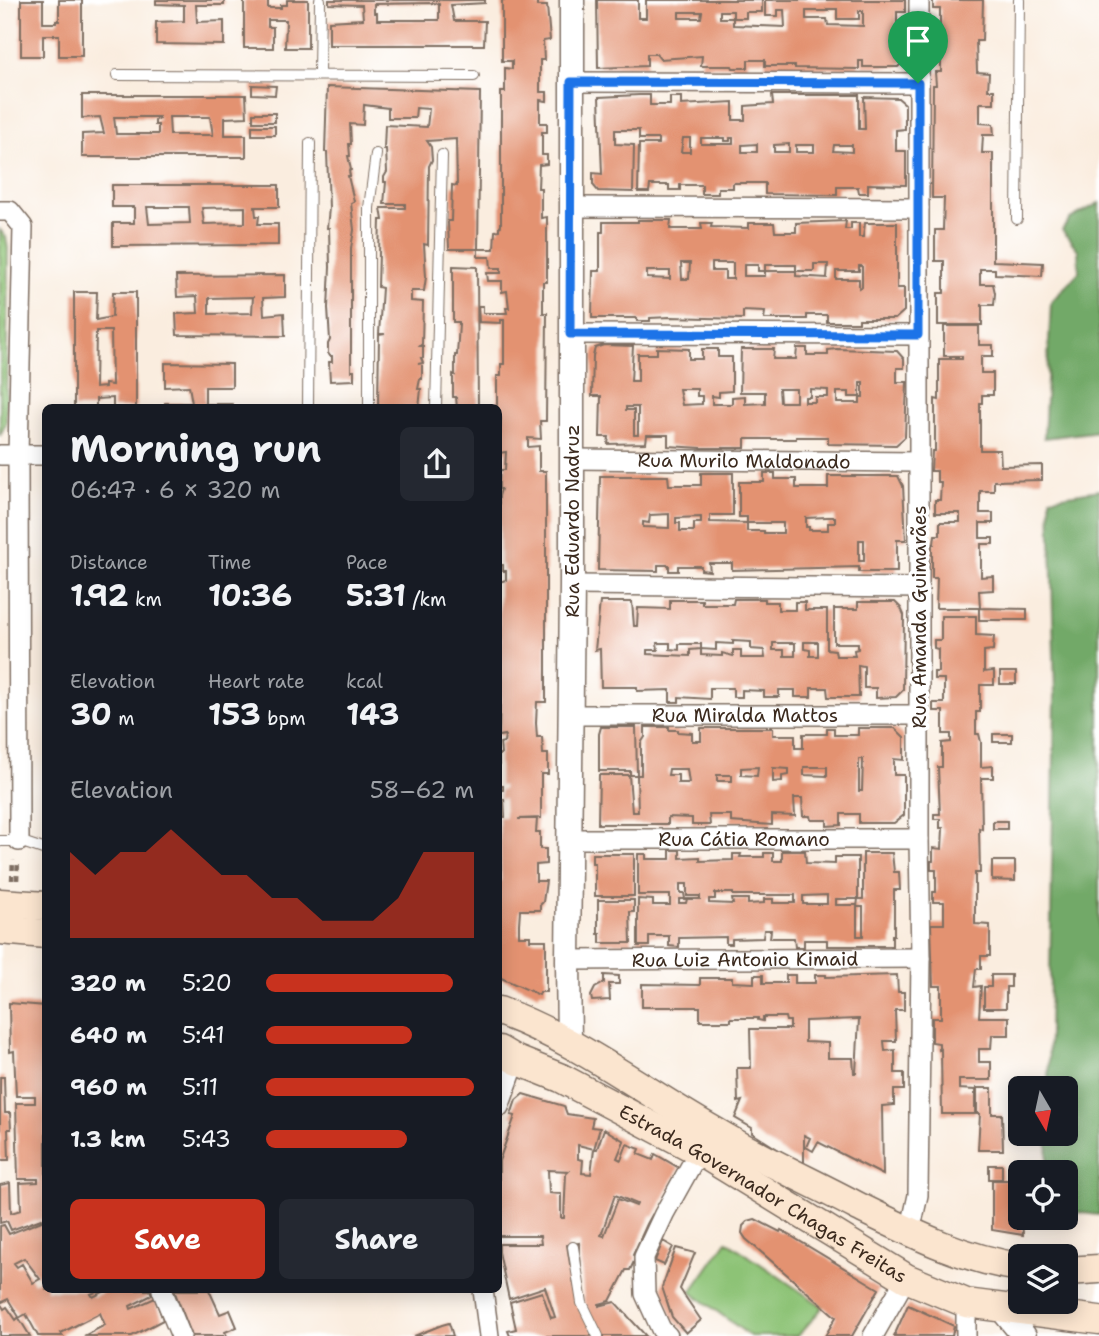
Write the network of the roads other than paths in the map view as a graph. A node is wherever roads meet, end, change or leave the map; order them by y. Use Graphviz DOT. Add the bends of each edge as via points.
graph roads {
  1 [pos="320,0"];
  2 [pos="572,0"];
  3 [pos="919,0"];
  4 [pos="1020,0"];
  5 [pos="117,75"];
  6 [pos="319,75"];
  7 [pos="474,76"];
  8 [pos="571,82"];
  9 [pos="918,83"];
  10 [pos="310,143"];
  11 [pos="376,154"];
  12 [pos="442,155"];
  13 [pos="571,207"];
  14 [pos="919,208"];
  15 [pos="0,211"];
  16 [pos="1017,219"];
  17 [pos="570,334"];
  18 [pos="918,335"];
  19 [pos="308,404"];
  20 [pos="369,404"];
  21 [pos="436,404"];
  22 [pos="9,455"];
  23 [pos="42,455"];
  24 [pos="571,459"];
  25 [pos="919,462"];
  26 [pos="572,585"];
  27 [pos="919,588"];
  28 [pos="570,715"];
  29 [pos="919,715"];
  30 [pos="569,839"];
  31 [pos="919,839"];
  32 [pos="12,847"];
  33 [pos="42,850"];
  34 [pos="0,903"];
  35 [pos="42,906"];
  36 [pos="0,930"];
  37 [pos="42,934"];
  38 [pos="921,958"];
  39 [pos="568,960"];
  40 [pos="502,1012"];
  41 [pos="569,1043"];
  42 [pos="507,1055"];
  43 [pos="502,1088"];
  44 [pos="699,1151"];
  45 [pos="909,1233"];
  46 [pos="573,1247"];
  47 [pos="1008,1266"];
  48 [pos="1099,1269"];
  49 [pos="1078,1270"];
  50 [pos="906,1278"];
  51 [pos="163,1293"];
  52 [pos="482,1293"];
  53 [pos="966,1303"];
  54 [pos="1002,1309"];
  55 [pos="1099,1320"];
  56 [pos="181,1336"];
  57 [pos="489,1336"];
  58 [pos="598,1336"];
  59 [pos="668,1336"];
  60 [pos="873,1336"];
  61 [pos="966,1336"];
  62 [pos="1024,1336"];
  1 -- 6 [label="lane"];
  2 -- 8 [label="street, Rua Eduardo Nadruz"];
  3 -- 9 [label="street, Rua Amanda Guimarães"];
  4 -- 16 [label="lane"];
  5 -- 6 [label="lane"];
  6 -- 7 [label="lane"];
  8 -- 9 [label="street"];
  8 -- 13 [label="street, Rua Eduardo Nadruz"];
  9 -- 14 [label="street, Rua Amanda Guimarães"];
  10 -- 19 [label="lane"];
  11 -- 20 [label="lane" via="369,208"];
  12 -- 21 [label="lane"];
  13 -- 14 [label="street"];
  13 -- 17 [label="street, Rua Eduardo Nadruz"];
  14 -- 18 [label="street, Rua Amanda Guimarães"];
  15 -- 22 [label="street" via="9,211 23,226"];
  17 -- 18 [label="street"];
  17 -- 24 [label="street, Rua Eduardo Nadruz"];
  18 -- 25 [label="street, Rua Amanda Guimarães"];
  22 -- 23 [label="street"];
  22 -- 32 [label="street"];
  24 -- 25 [label="street, Rua Murilo Maldonado"];
  24 -- 26 [label="street, Rua Eduardo Nadruz"];
  25 -- 27 [label="street, Rua Amanda Guimarães"];
  26 -- 27 [label="street"];
  26 -- 28 [label="street, Rua Eduardo Nadruz"];
  27 -- 29 [label="street, Rua Amanda Guimarães"];
  28 -- 29 [label="street, Rua Miralda Mattos"];
  28 -- 30 [label="street, Rua Eduardo Nadruz"];
  29 -- 31 [label="street, Rua Amanda Guimarães"];
  30 -- 31 [label="street, Rua Cátia Romano"];
  30 -- 39 [label="street, Rua Eduardo Nadruz"];
  31 -- 38 [label="street, Rua Amanda Guimarães"];
  32 -- 33 [label="lane"];
  34 -- 35 [label="main road"];
  36 -- 37 [label="main road"];
  38 -- 39 [label="street, Rua Luiz Antonio Kimaid"];
  38 -- 45 [label="street, Rua Amanda Guimarães" via="918,1195"];
  39 -- 41 [label="street, Rua Eduardo Nadruz"];
  40 -- 41 [label="main road, Estrada Governador Chagas Freitas"];
  41 -- 45 [label="main road, Estrada Governador Chagas Freitas" via="721,1136"];
  42 -- 43 [label="street"];
  42 -- 44 [label="main road, Estrada Governador Chagas Freitas" via="561,1078"];
  44 -- 50 [label="main road, Estrada Governador Chagas Freitas"];
  44 -- 59 [label="street" via="645,1257 645,1294"];
  45 -- 47 [label="main road, Estrada Governador Chagas Freitas"];
  46 -- 58 [label="lane" via="582,1303"];
  48 -- 49 [label="main road"];
  50 -- 53 [label="main road, Estrada Governador Chagas Freitas"];
  50 -- 60 [label="street"];
  51 -- 56 [label="street"];
  52 -- 57 [label="street"];
  53 -- 54 [label="main road, Estrada Governador Chagas Freitas"];
  53 -- 61 [label="street"];
  54 -- 55 [label="main road, Estrada Governador Chagas Freitas"];
  54 -- 62 [label="street"];
}
